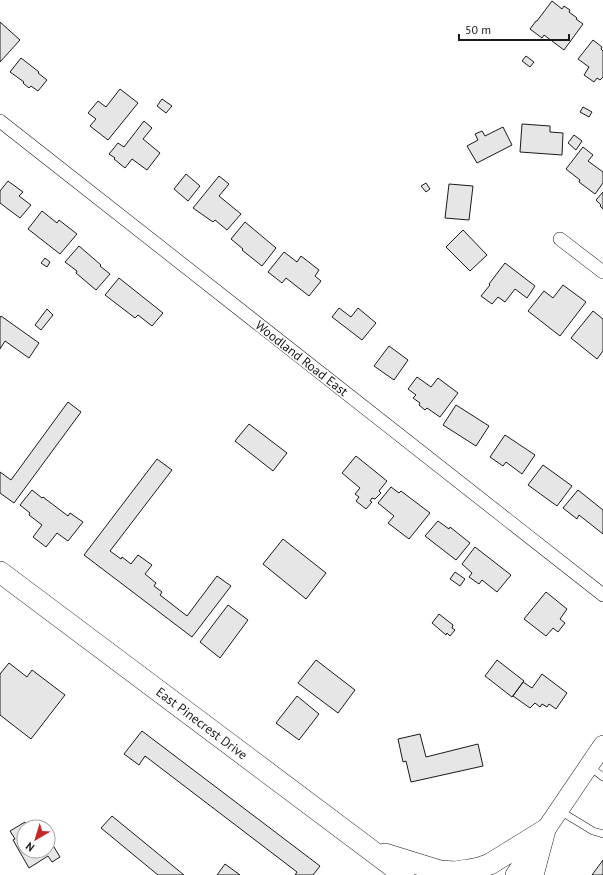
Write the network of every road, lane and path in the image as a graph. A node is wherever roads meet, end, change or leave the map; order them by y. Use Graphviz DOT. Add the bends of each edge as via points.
graph roads {
  1 [pos="0,121"];
  2 [pos="560,239"];
  3 [pos="603,272"];
  4 [pos="0,572"];
  5 [pos="603,595"];
  6 [pos="603,745"];
  7 [pos="596,771"];
  8 [pos="559,810"];
  9 [pos="545,830"];
  10 [pos="603,834"];
  11 [pos="371,850"];
  12 [pos="390,875"];
  13 [pos="404,875"];
  14 [pos="515,875"];
  15 [pos="533,875"];
  1 -- 5 [label="street, Woodland Road East"];
  2 -- 3 [label="street"];
  4 -- 11 [label="main road, East Pinecrest Drive"];
  6 -- 7 [label="street"];
  7 -- 8 [label="street"];
  8 -- 9 [label="street"];
  8 -- 10 [label="lane" via="593,831"];
  9 -- 11 [label="main road" via="490,864 455,872"];
  9 -- 14 [label="street"];
  9 -- 15 [label="main road"];
  11 -- 12 [label="main road"];
  11 -- 13 [label="main road, East Pinecrest Drive"];
}
